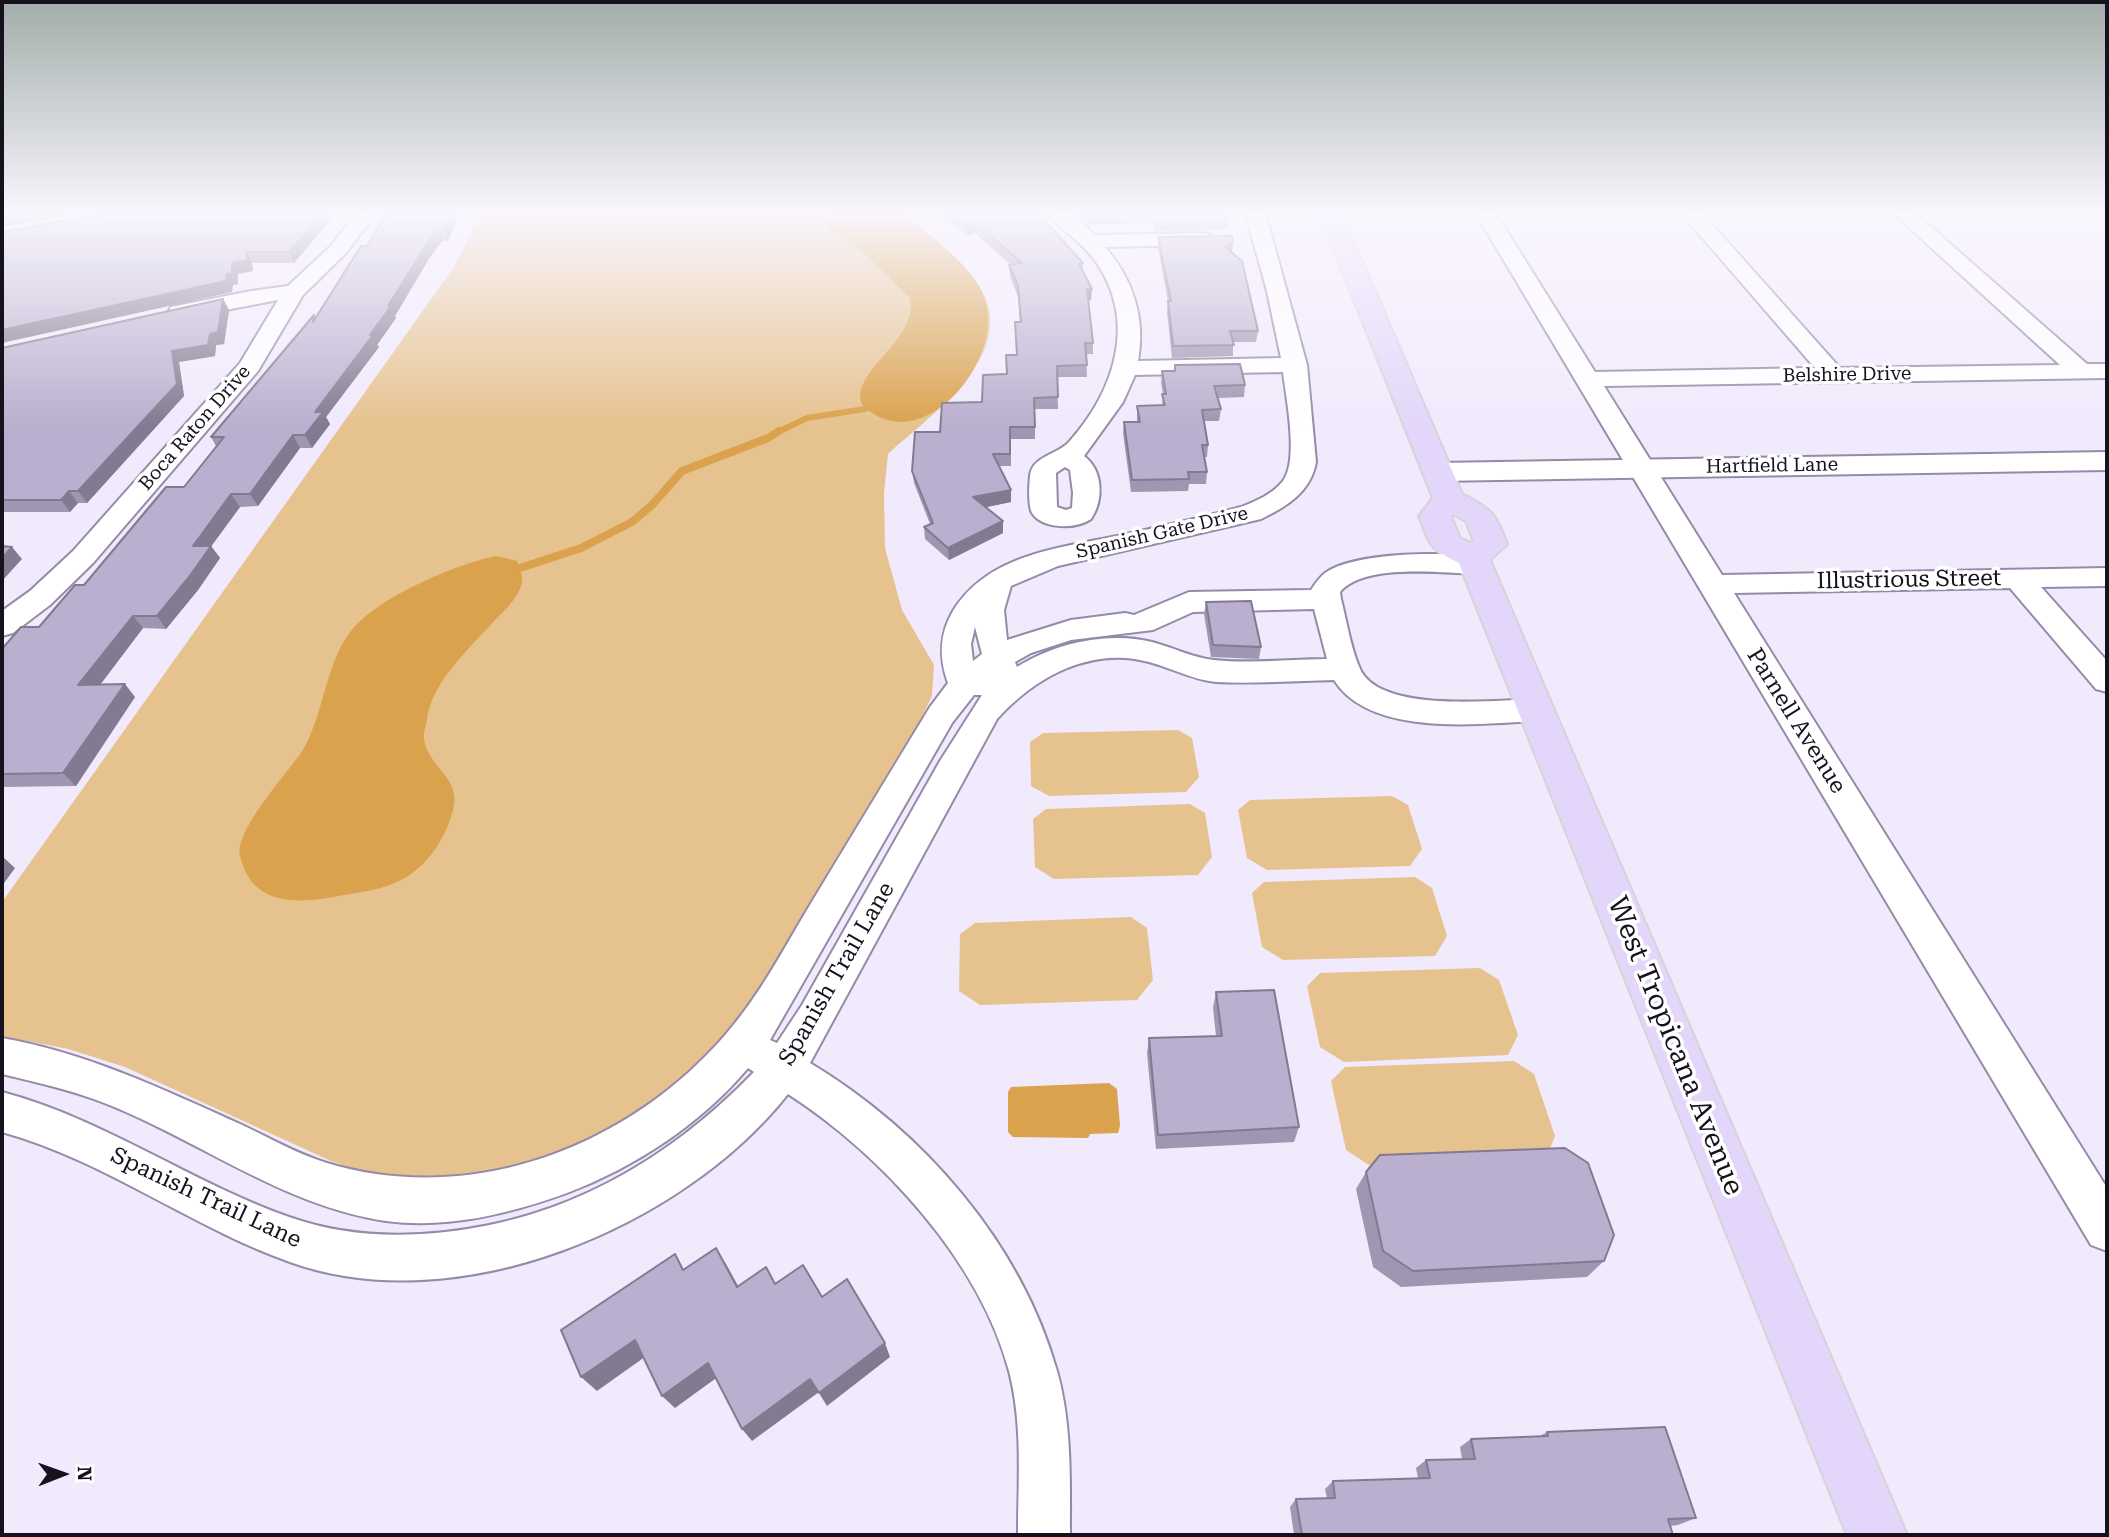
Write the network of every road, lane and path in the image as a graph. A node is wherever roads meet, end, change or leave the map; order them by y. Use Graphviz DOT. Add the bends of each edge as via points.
graph roads {
  1 [pos="302,284"];
  2 [pos="1120,284"];
  3 [pos="1277,284"];
  4 [pos="1360,284"];
  5 [pos="1529,284"];
  6 [pos="1753,284"];
  7 [pos="1983,284"];
  8 [pos="294,292"];
  9 [pos="157,317"];
  10 [pos="1295,365"];
  11 [pos="1126,368"];
  12 [pos="2082,372"];
  13 [pos="2107,372"];
  14 [pos="1833,375"];
  15 [pos="1587,379"];
  16 [pos="1068,457"];
  17 [pos="2107,461"];
  18 [pos="1641,469"];
  19 [pos="1444,485"];
  20 [pos="1475,561"];
  21 [pos="2107,577"];
  22 [pos="2017,578"];
  23 [pos="998,580"];
  24 [pos="1712,584"];
  25 [pos="1326,599"];
  26 [pos="2,626"];
  27 [pos="1346,669"];
  28 [pos="1004,671"];
  29 [pos="2107,681"];
  30 [pos="964,683"];
  31 [pos="1536,710"];
  32 [pos="743,1044"];
  33 [pos="2,1056"];
  34 [pos="783,1067"];
  35 [pos="2,1112"];
  36 [pos="2107,1229"];
  37 [pos="1044,1535"];
  38 [pos="1877,1535"];
  1 -- 8 [label="street, Boca Raton Drive"];
  2 -- 11 [label="street" via="1131,331"];
  3 -- 10 [label="street, Spanish Gate Drive"];
  4 -- 19 [label="main road"];
  5 -- 15 [label="street, Parnell Avenue"];
  6 -- 14 [label="street"];
  7 -- 12 [label="street"];
  8 -- 9 [label="street"];
  8 -- 26 [label="street, Boca Raton Drive" via="250,366 92,547 64,577"];
  10 -- 11 [label="street"];
  10 -- 23 [label="street, Spanish Gate Drive" via="1303,459 1296,481 1278,500 1236,517 1048,560"];
  11 -- 16 [label="street" via="1108,407"];
  12 -- 13 [label="street, Belshire Drive"];
  12 -- 14 [label="street, Belshire Drive"];
  14 -- 15 [label="street, Belshire Drive"];
  15 -- 18 [label="street, Parnell Avenue"];
  17 -- 18 [label="street, Hartfield Lane"];
  18 -- 19 [label="street, Hartfield Lane"];
  18 -- 24 [label="street, Parnell Avenue"];
  19 -- 20 [label="main road" via="1435,516 1446,544"];
  20 -- 25 [label="street" via="1362,569 1334,579 1325,591"];
  20 -- 31 [label="main road, West Tropicana Avenue"];
  21 -- 22 [label="street, Illustrious Street"];
  22 -- 24 [label="street, Illustrious Street"];
  22 -- 29 [label="street"];
  23 -- 28 [label="street" via="988,620"];
  23 -- 30 [label="street, Spanish Gate Drive" via="973,602 958,628 956,656"];
  24 -- 36 [label="street, Parnell Avenue"];
  25 -- 27 [label="street"];
  25 -- 28 [label="street, Spanish Trail Lane" via="1189,601 1134,623 1072,628 1021,644"];
  27 -- 28 [label="street, Spanish Trail Lane" via="1215,671 1142,650 1105,650"];
  27 -- 31 [label="street" via="1350,681 1368,696 1417,710"];
  28 -- 30 [label="street, Spanish Trail Lane"];
  28 -- 34 [label="street, Spanish Trail Lane" via="996,698 818,1015"];
  30 -- 32 [label="street, Spanish Trail Lane"];
  31 -- 38 [label="main road, West Tropicana Avenue"];
  32 -- 33 [label="street, Spanish Trail Lane" via="673,1111 603,1155 518,1187 432,1200 352,1193 316,1181 109,1085"];
  32 -- 34 [label="street"];
  34 -- 35 [label="street, Spanish Trail Lane" via="738,1117 702,1148 619,1202 518,1241 465,1253 411,1258 328,1251 276,1234 64,1132"];
  34 -- 37 [label="street" via="869,1132 915,1175 957,1224 1010,1307 1030,1362 1040,1418"];
}
